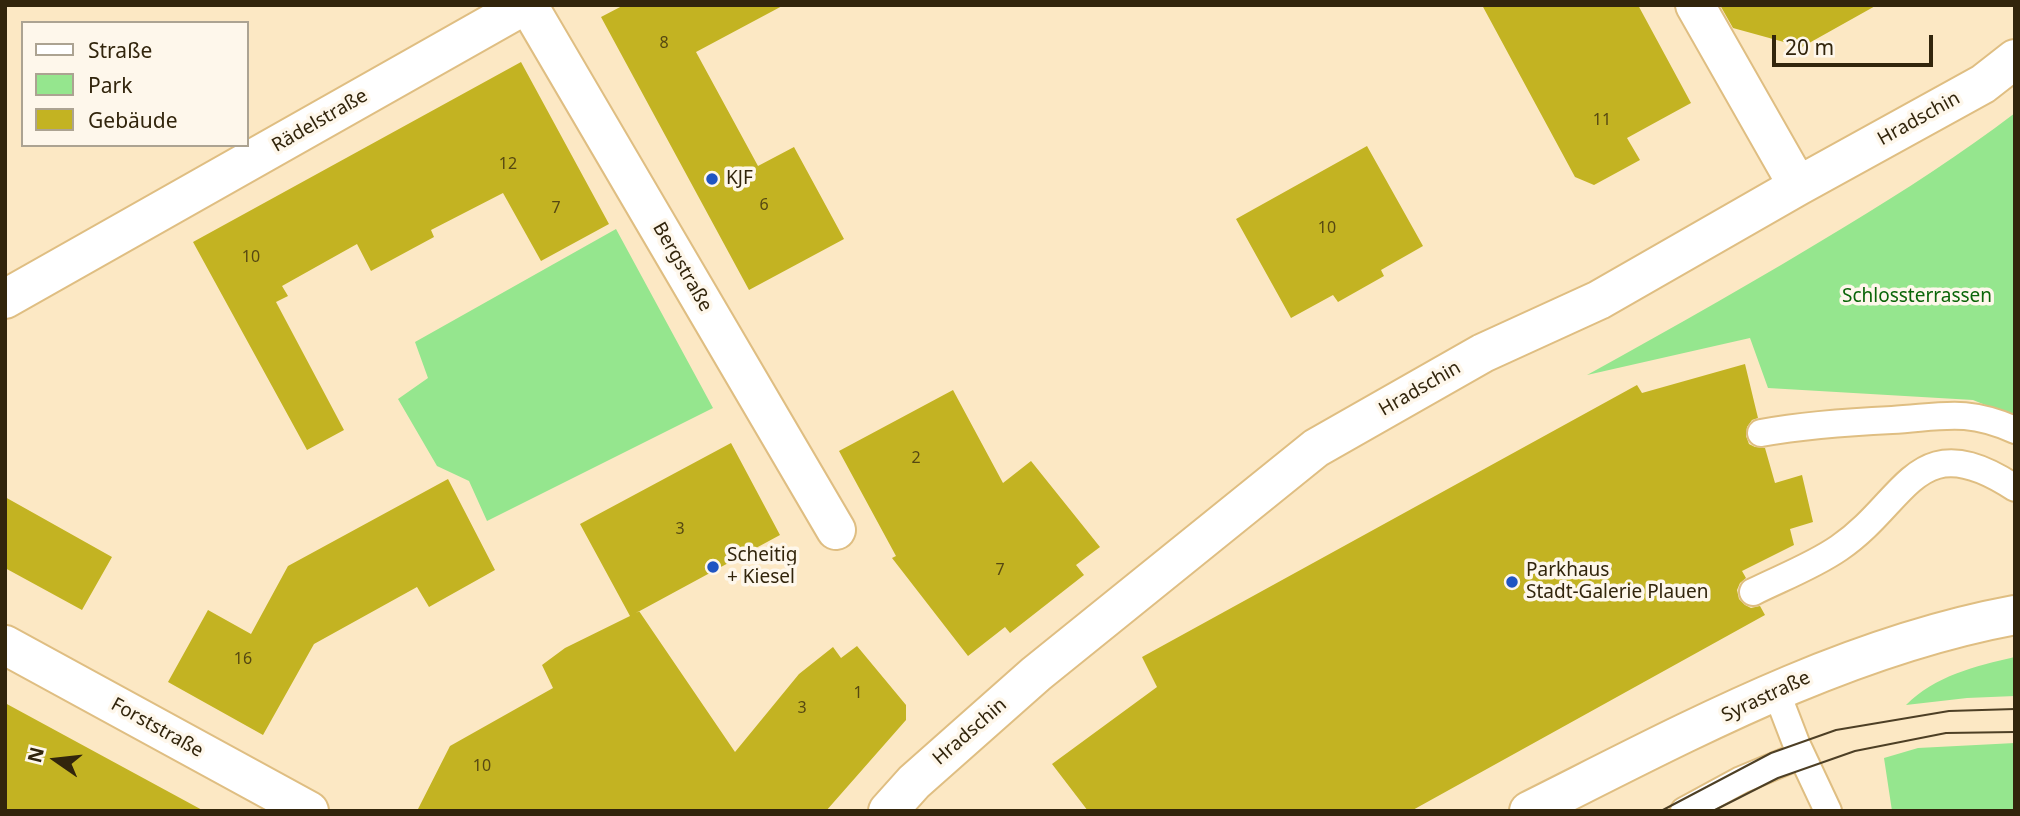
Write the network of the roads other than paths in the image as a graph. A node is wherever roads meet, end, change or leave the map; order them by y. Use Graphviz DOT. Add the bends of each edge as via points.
graph roads {
  1 [pos="527,5"];
  2 [pos="1695,5"];
  3 [pos="2015,59"];
  4 [pos="1798,186"];
  5 [pos="5,299"];
  6 [pos="2015,430"];
  7 [pos="1761,433"];
  8 [pos="2015,488"];
  9 [pos="835,530"];
  10 [pos="1753,592"];
  11 [pos="2015,615"];
  12 [pos="5,645"];
  13 [pos="1776,691"];
  14 [pos="1801,755"];
  15 [pos="309,811"];
  16 [pos="888,811"];
  17 [pos="1529,811"];
  18 [pos="1684,811"];
  19 [pos="1828,811"];
  1 -- 5 [label="street, Rädelstraße"];
  1 -- 9 [label="street, Bergstraße"];
  2 -- 4 [label="street"];
  3 -- 4 [label="street, Hradschin" via="1983,84"];
  4 -- 16 [label="street, Hradschin" via="1599,300 1483,353 1316,448 1036,674 914,782"];
  6 -- 7 [label="lane" via="1982,418 1951,414"];
  8 -- 10 [label="lane" via="1969,464 1932,467 1903,484 1863,529 1837,549"];
  11 -- 13 [label="street, Syrastraße" via="1858,657"];
  12 -- 15 [label="street, Forststraße"];
  13 -- 14 [label="lane"];
  13 -- 17 [label="street, Syrastraße"];
  14 -- 18 [label="lane"];
  14 -- 19 [label="lane"];
}
